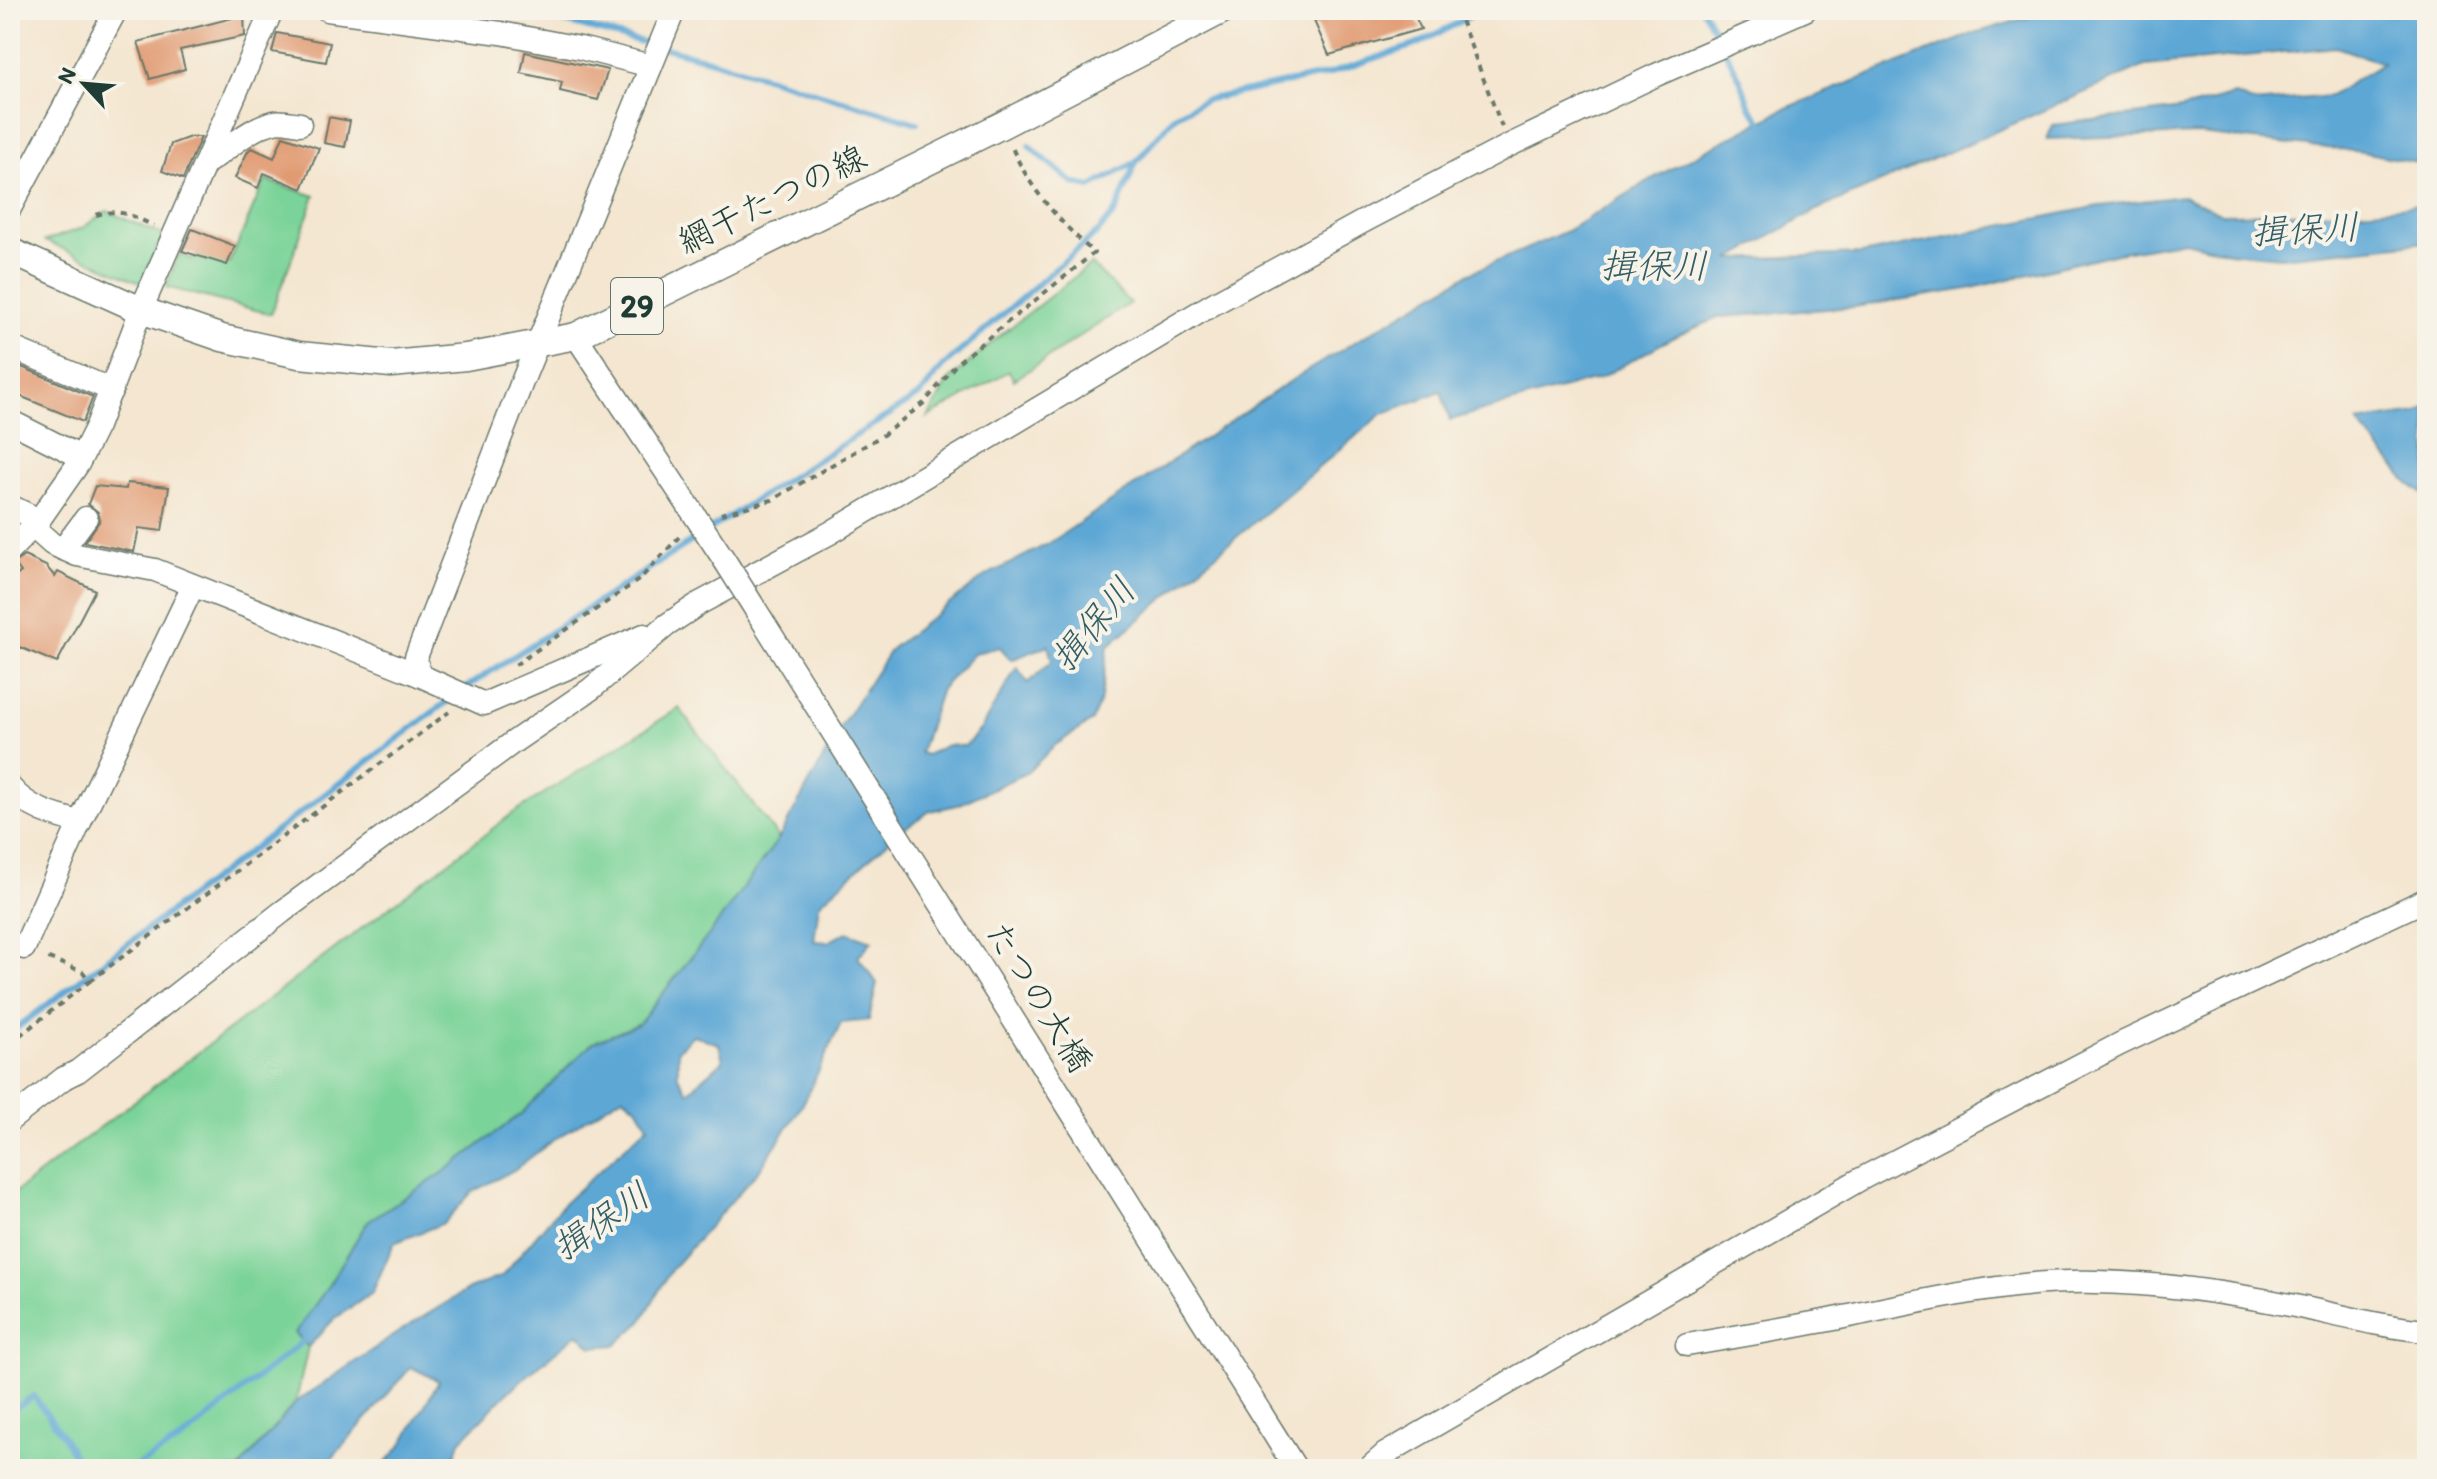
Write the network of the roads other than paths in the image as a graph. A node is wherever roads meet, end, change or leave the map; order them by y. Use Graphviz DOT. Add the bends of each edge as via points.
graph roads {
  1 [pos="116,10"];
  2 [pos="272,10"];
  3 [pos="327,10"];
  4 [pos="674,10"];
  5 [pos="1223,10"];
  6 [pos="1805,10"];
  7 [pos="651,66"];
  8 [pos="300,124"];
  9 [pos="206,163"];
  10 [pos="10,208"];
  11 [pos="10,251"];
  12 [pos="141,310"];
  13 [pos="576,336"];
  14 [pos="538,342"];
  15 [pos="10,347"];
  16 [pos="112,390"];
  17 [pos="10,421"];
  18 [pos="81,457"];
  19 [pos="10,506"];
  20 [pos="86,518"];
  21 [pos="36,523"];
  22 [pos="63,549"];
  23 [pos="10,550"];
  24 [pos="193,586"];
  25 [pos="667,625"];
  26 [pos="419,675"];
  27 [pos="10,787"];
  28 [pos="80,822"];
  29 [pos="2427,899"];
  30 [pos="17,945"];
  31 [pos="10,1120"];
  32 [pos="2427,1331"];
  33 [pos="1687,1345"];
  34 [pos="1296,1469"];
  35 [pos="1368,1469"];
  1 -- 10 [label="street"];
  2 -- 9 [label="street"];
  3 -- 7 [label="street" via="501,33"];
  4 -- 7 [label="street"];
  5 -- 13 [label="main road, 網干たつの線 / 29"];
  6 -- 25 [label="street" via="1656,75 1379,213 1213,304"];
  7 -- 14 [label="street"];
  8 -- 9 [label="street" via="276,121 248,133"];
  9 -- 12 [label="street"];
  11 -- 12 [label="main road, 網干たつの線 / 29"];
  12 -- 14 [label="main road, 網干たつの線 / 29" via="222,338 299,355 391,364 466,357"];
  12 -- 16 [label="street"];
  13 -- 14 [label="main road, 網干たつの線 / 29"];
  13 -- 34 [label="street, たつの大橋, bridge" via="725,561"];
  14 -- 26 [label="street" via="416,657"];
  15 -- 16 [label="street"];
  16 -- 18 [label="street"];
  17 -- 18 [label="street"];
  18 -- 21 [label="street"];
  19 -- 21 [label="street"];
  20 -- 22 [label="street"];
  21 -- 22 [label="street" via="52,544"];
  21 -- 23 [label="street"];
  22 -- 24 [label="street" via="155,570"];
  24 -- 26 [label="street"];
  24 -- 28 [label="street"];
  25 -- 26 [label="street" via="484,704"];
  25 -- 31 [label="street" via="591,689 282,912"];
  27 -- 28 [label="street" via="19,798 53,816"];
  28 -- 30 [label="street"];
  29 -- 35 [label="street" via="2120,1044 1859,1180 1398,1446"];
  32 -- 33 [label="street" via="2167,1285 2094,1282 2020,1285"];
}
